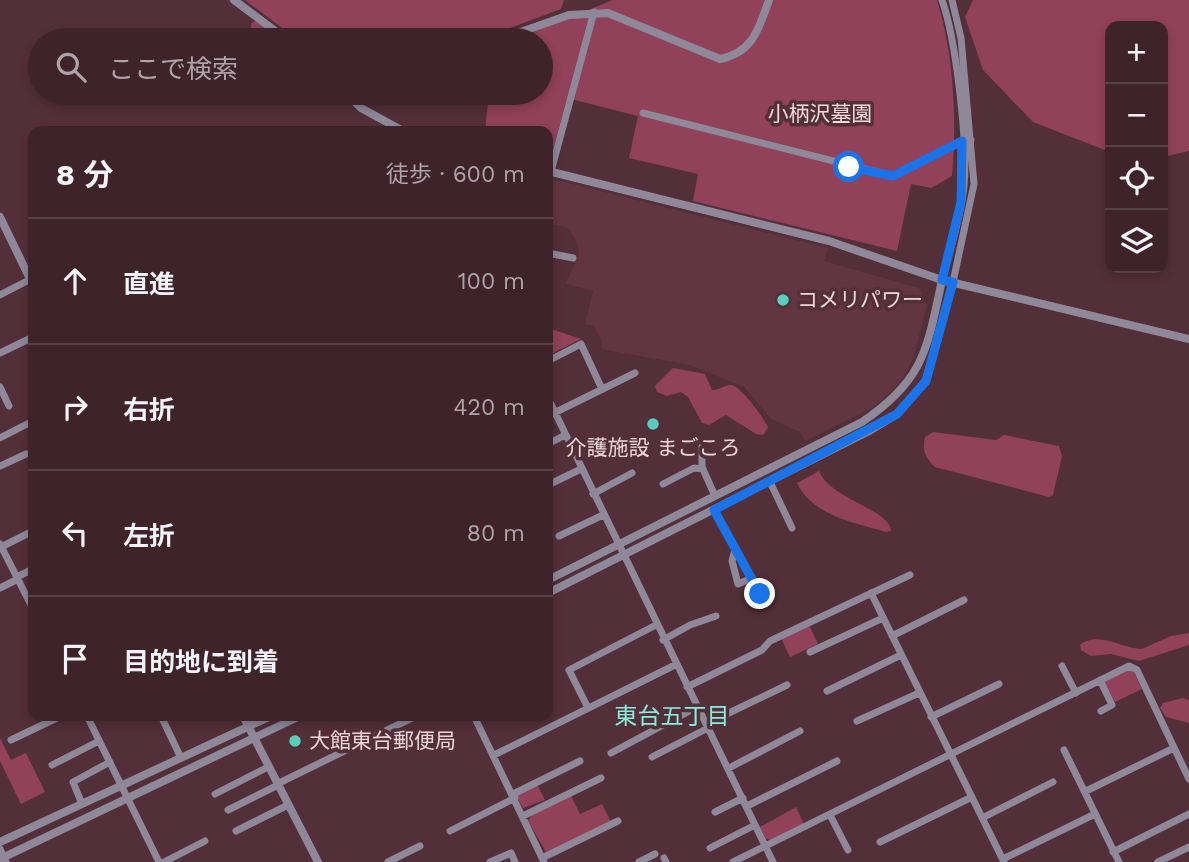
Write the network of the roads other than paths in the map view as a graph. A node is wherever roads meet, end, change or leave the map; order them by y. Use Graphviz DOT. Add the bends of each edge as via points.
graph roads {
  1 [pos="234,0"];
  2 [pos="769,0"];
  3 [pos="942,0"];
  4 [pos="952,0"];
  5 [pos="594,12"];
  6 [pos="271,28"];
  7 [pos="527,28"];
  8 [pos="358,105"];
  9 [pos="643,113"];
  10 [pos="394,126"];
  11 [pos="971,140"];
  12 [pos="962,141"];
  13 [pos="553,157"];
  14 [pos="553,172"];
  15 [pos="0,217"];
  16 [pos="553,254"];
  17 [pos="573,258"];
  18 [pos="28,274"];
  19 [pos="942,280"];
  20 [pos="953,282"];
  21 [pos="28,284"];
  22 [pos="0,295"];
  23 [pos="1189,339"];
  24 [pos="28,340"];
  25 [pos="0,354"];
  26 [pos="553,358"];
  27 [pos="635,373"];
  28 [pos="0,387"];
  29 [pos="602,389"];
  30 [pos="9,406"];
  31 [pos="553,413"];
  32 [pos="553,417"];
  33 [pos="28,424"];
  34 [pos="565,435"];
  35 [pos="0,438"];
  36 [pos="553,441"];
  37 [pos="702,447"];
  38 [pos="26,454"];
  39 [pos="0,466"];
  40 [pos="581,469"];
  41 [pos="703,470"];
  42 [pos="632,473"];
  43 [pos="770,482"];
  44 [pos="553,483"];
  45 [pos="663,484"];
  46 [pos="593,494"];
  47 [pos="715,496"];
  48 [pos="714,510"];
  49 [pos="603,514"];
  50 [pos="792,528"];
  51 [pos="28,533"];
  52 [pos="559,536"];
  53 [pos="1,545"];
  54 [pos="618,545"];
  55 [pos="735,550"];
  56 [pos="623,555"];
  57 [pos="28,572"];
  58 [pos="910,575"];
  59 [pos="17,578"];
  60 [pos="553,578"];
  61 [pos="752,578"];
  62 [pos="0,588"];
  63 [pos="553,590"];
  64 [pos="871,593"];
  65 [pos="28,594"];
  66 [pos="760,594"];
  67 [pos="964,600"];
  68 [pos="716,617"];
  69 [pos="883,618"];
  70 [pos="656,625"];
  71 [pos="891,636"];
  72 [pos="663,640"];
  73 [pos="810,652"];
  74 [pos="901,655"];
  75 [pos="675,665"];
  76 [pos="1062,666"];
  77 [pos="1100,680"];
  78 [pos="999,684"];
  79 [pos="786,685"];
  80 [pos="687,687"];
  81 [pos="827,691"];
  82 [pos="919,692"];
  83 [pos="1076,693"];
  84 [pos="697,707"];
  85 [pos="588,708"];
  86 [pos="1101,711"];
  87 [pos="931,717"];
  88 [pos="50,721"];
  89 [pos="89,721"];
  90 [pos="163,721"];
  91 [pos="245,721"];
  92 [pos="261,721"];
  93 [pos="290,721"];
  94 [pos="406,721"];
  95 [pos="477,721"];
  96 [pos="858,721"];
  97 [pos="707,726"];
  98 [pos="248,727"];
  99 [pos="800,731"];
  100 [pos="254,738"];
  101 [pos="10,740"];
  102 [pos="99,741"];
  103 [pos="1174,748"];
  104 [pos="1064,750"];
  105 [pos="611,753"];
  106 [pos="494,755"];
  107 [pos="949,755"];
  108 [pos="652,757"];
  109 [pos="181,758"];
  110 [pos="580,761"];
  111 [pos="837,761"];
  112 [pos="110,762"];
  113 [pos="52,765"];
  114 [pos="268,767"];
  115 [pos="729,768"];
  116 [pos="601,778"];
  117 [pos="1189,779"];
  118 [pos="1054,782"];
  119 [pos="122,785"];
  120 [pos="277,785"];
  121 [pos="1086,791"];
  122 [pos="215,794"];
  123 [pos="514,796"];
  124 [pos="972,797"];
  125 [pos="128,799"];
  126 [pos="746,802"];
  127 [pos="82,804"];
  128 [pos="288,805"];
  129 [pos="228,810"];
  130 [pos="715,813"];
  131 [pos="830,814"];
  132 [pos="1095,814"];
  133 [pos="1189,814"];
  134 [pos="523,816"];
  135 [pos="982,818"];
  136 [pos="618,821"];
  137 [pos="755,825"];
  138 [pos="236,831"];
  139 [pos="450,831"];
  140 [pos="205,841"];
  141 [pos="0,842"];
  142 [pos="880,842"];
  143 [pos="420,846"];
  144 [pos="765,846"];
  145 [pos="1189,847"];
  146 [pos="710,848"];
  147 [pos="0,849"];
  148 [pos="848,850"];
  149 [pos="1113,852"];
  150 [pos="655,854"];
  151 [pos="4,860"];
  152 [pos="543,860"];
  153 [pos="1003,861"];
  154 [pos="162,862"];
  155 [pos="318,862"];
  156 [pos="388,862"];
  157 [pos="490,862"];
  158 [pos="515,862"];
  159 [pos="639,862"];
  160 [pos="733,862"];
  161 [pos="773,862"];
  162 [pos="1119,862"];
  163 [pos="1158,862"];
  1 -- 6 [label="street"];
  2 -- 5 [label="street" via="746,49 720,58 626,19"];
  3 -- 12 [label="street" via="952,38"];
  4 -- 11 [label="street" via="961,38"];
  5 -- 7 [label="street"];
  5 -- 13 [label="street"];
  8 -- 10 [label="street"];
  9 -- 12 [label="street" via="893,176"];
  11 -- 12 [label="street"];
  11 -- 20 [label="street" via="973,193"];
  12 -- 19 [label="street" via="961,202"];
  14 -- 19 [label="street" via="829,241"];
  15 -- 18 [label="street"];
  16 -- 17 [label="street"];
  19 -- 20 [label="street"];
  19 -- 47 [label="street" via="917,372 892,401 862,422"];
  20 -- 23 [label="street"];
  20 -- 43 [label="street" via="926,381 916,396 869,431"];
  21 -- 22 [label="street"];
  24 -- 25 [label="street"];
  26 -- 29 [label="street" via="581,344"];
  27 -- 29 [label="street"];
  28 -- 30 [label="street"];
  29 -- 31 [label="street"];
  32 -- 34 [label="street"];
  33 -- 35 [label="street"];
  34 -- 36 [label="street"];
  34 -- 40 [label="street"];
  37 -- 41 [label="street"];
  38 -- 39 [label="street"];
  40 -- 44 [label="street"];
  40 -- 46 [label="street"];
  41 -- 45 [label="street" via="694,468"];
  41 -- 47 [label="street"];
  42 -- 46 [label="street"];
  43 -- 48 [label="street"];
  43 -- 50 [label="street"];
  46 -- 49 [label="street"];
  47 -- 54 [label="street"];
  48 -- 55 [label="street"];
  48 -- 56 [label="street"];
  49 -- 52 [label="street"];
  49 -- 54 [label="street"];
  51 -- 53 [label="street"];
  53 -- 59 [label="street"];
  54 -- 56 [label="street"];
  54 -- 60 [label="street"];
  55 -- 61 [label="street"];
  55 -- 61 [label="street" via="732,561 738,584"];
  56 -- 63 [label="street"];
  56 -- 70 [label="street"];
  57 -- 59 [label="street"];
  58 -- 64 [label="street"];
  59 -- 62 [label="street"];
  59 -- 65 [label="street"];
  61 -- 66 [label="street"];
  64 -- 69 [label="street"];
  64 -- 80 [label="street"];
  67 -- 71 [label="street"];
  68 -- 72 [label="street"];
  69 -- 71 [label="street"];
  69 -- 73 [label="street"];
  70 -- 72 [label="street"];
  70 -- 85 [label="street" via="569,670"];
  71 -- 74 [label="street"];
  72 -- 75 [label="street"];
  74 -- 81 [label="street"];
  74 -- 82 [label="street"];
  75 -- 80 [label="street"];
  75 -- 85 [label="street"];
  76 -- 83 [label="street"];
  77 -- 83 [label="street"];
  77 -- 86 [label="street" via="1112,705"];
  77 -- 103 [label="street" via="1129,666 1137,670"];
  78 -- 87 [label="street"];
  79 -- 97 [label="street"];
  80 -- 84 [label="street"];
  82 -- 87 [label="street"];
  82 -- 96 [label="street"];
  83 -- 107 [label="street"];
  84 -- 97 [label="street"];
  84 -- 105 [label="street"];
  85 -- 106 [label="street"];
  87 -- 107 [label="street"];
  88 -- 101 [label="street"];
  89 -- 102 [label="street"];
  90 -- 109 [label="street"];
  91 -- 98 [label="street"];
  92 -- 98 [label="street"];
  93 -- 100 [label="street"];
  94 -- 120 [label="street"];
  95 -- 106 [label="street"];
  97 -- 108 [label="street"];
  97 -- 115 [label="street"];
  98 -- 100 [label="street"];
  98 -- 109 [label="street"];
  99 -- 115 [label="street"];
  100 -- 114 [label="street"];
  100 -- 125 [label="street"];
  102 -- 112 [label="street"];
  102 -- 113 [label="street"];
  103 -- 117 [label="street"];
  103 -- 121 [label="street"];
  104 -- 121 [label="street"];
  106 -- 123 [label="street"];
  107 -- 124 [label="street"];
  107 -- 131 [label="street"];
  109 -- 119 [label="street"];
  110 -- 123 [label="street"];
  111 -- 126 [label="street"];
  112 -- 119 [label="street"];
  112 -- 127 [label="street" via="73,782"];
  114 -- 120 [label="street"];
  114 -- 122 [label="street"];
  115 -- 126 [label="street"];
  116 -- 134 [label="street"];
  118 -- 135 [label="street"];
  119 -- 125 [label="street"];
  119 -- 127 [label="street"];
  120 -- 128 [label="street"];
  120 -- 129 [label="street"];
  121 -- 132 [label="street"];
  123 -- 134 [label="street"];
  123 -- 139 [label="street"];
  124 -- 135 [label="street"];
  124 -- 142 [label="street"];
  125 -- 151 [label="street"];
  125 -- 154 [label="street"];
  126 -- 130 [label="street"];
  126 -- 137 [label="street"];
  127 -- 141 [label="street"];
  128 -- 138 [label="street"];
  128 -- 155 [label="street"];
  131 -- 144 [label="street"];
  131 -- 148 [label="street"];
  132 -- 149 [label="street"];
  132 -- 153 [label="street"];
  133 -- 149 [label="street"];
  134 -- 152 [label="street"];
  135 -- 153 [label="street"];
  136 -- 152 [label="street"];
  137 -- 144 [label="street"];
  137 -- 146 [label="street"];
  140 -- 154 [label="street"];
  143 -- 156 [label="street"];
  144 -- 160 [label="street"];
  144 -- 161 [label="street"];
  145 -- 163 [label="street"];
  147 -- 151 [label="street"];
  149 -- 162 [label="street"];
  150 -- 159 [label="street"];
  157 -- 158 [label="street" via="511,853"];
}
